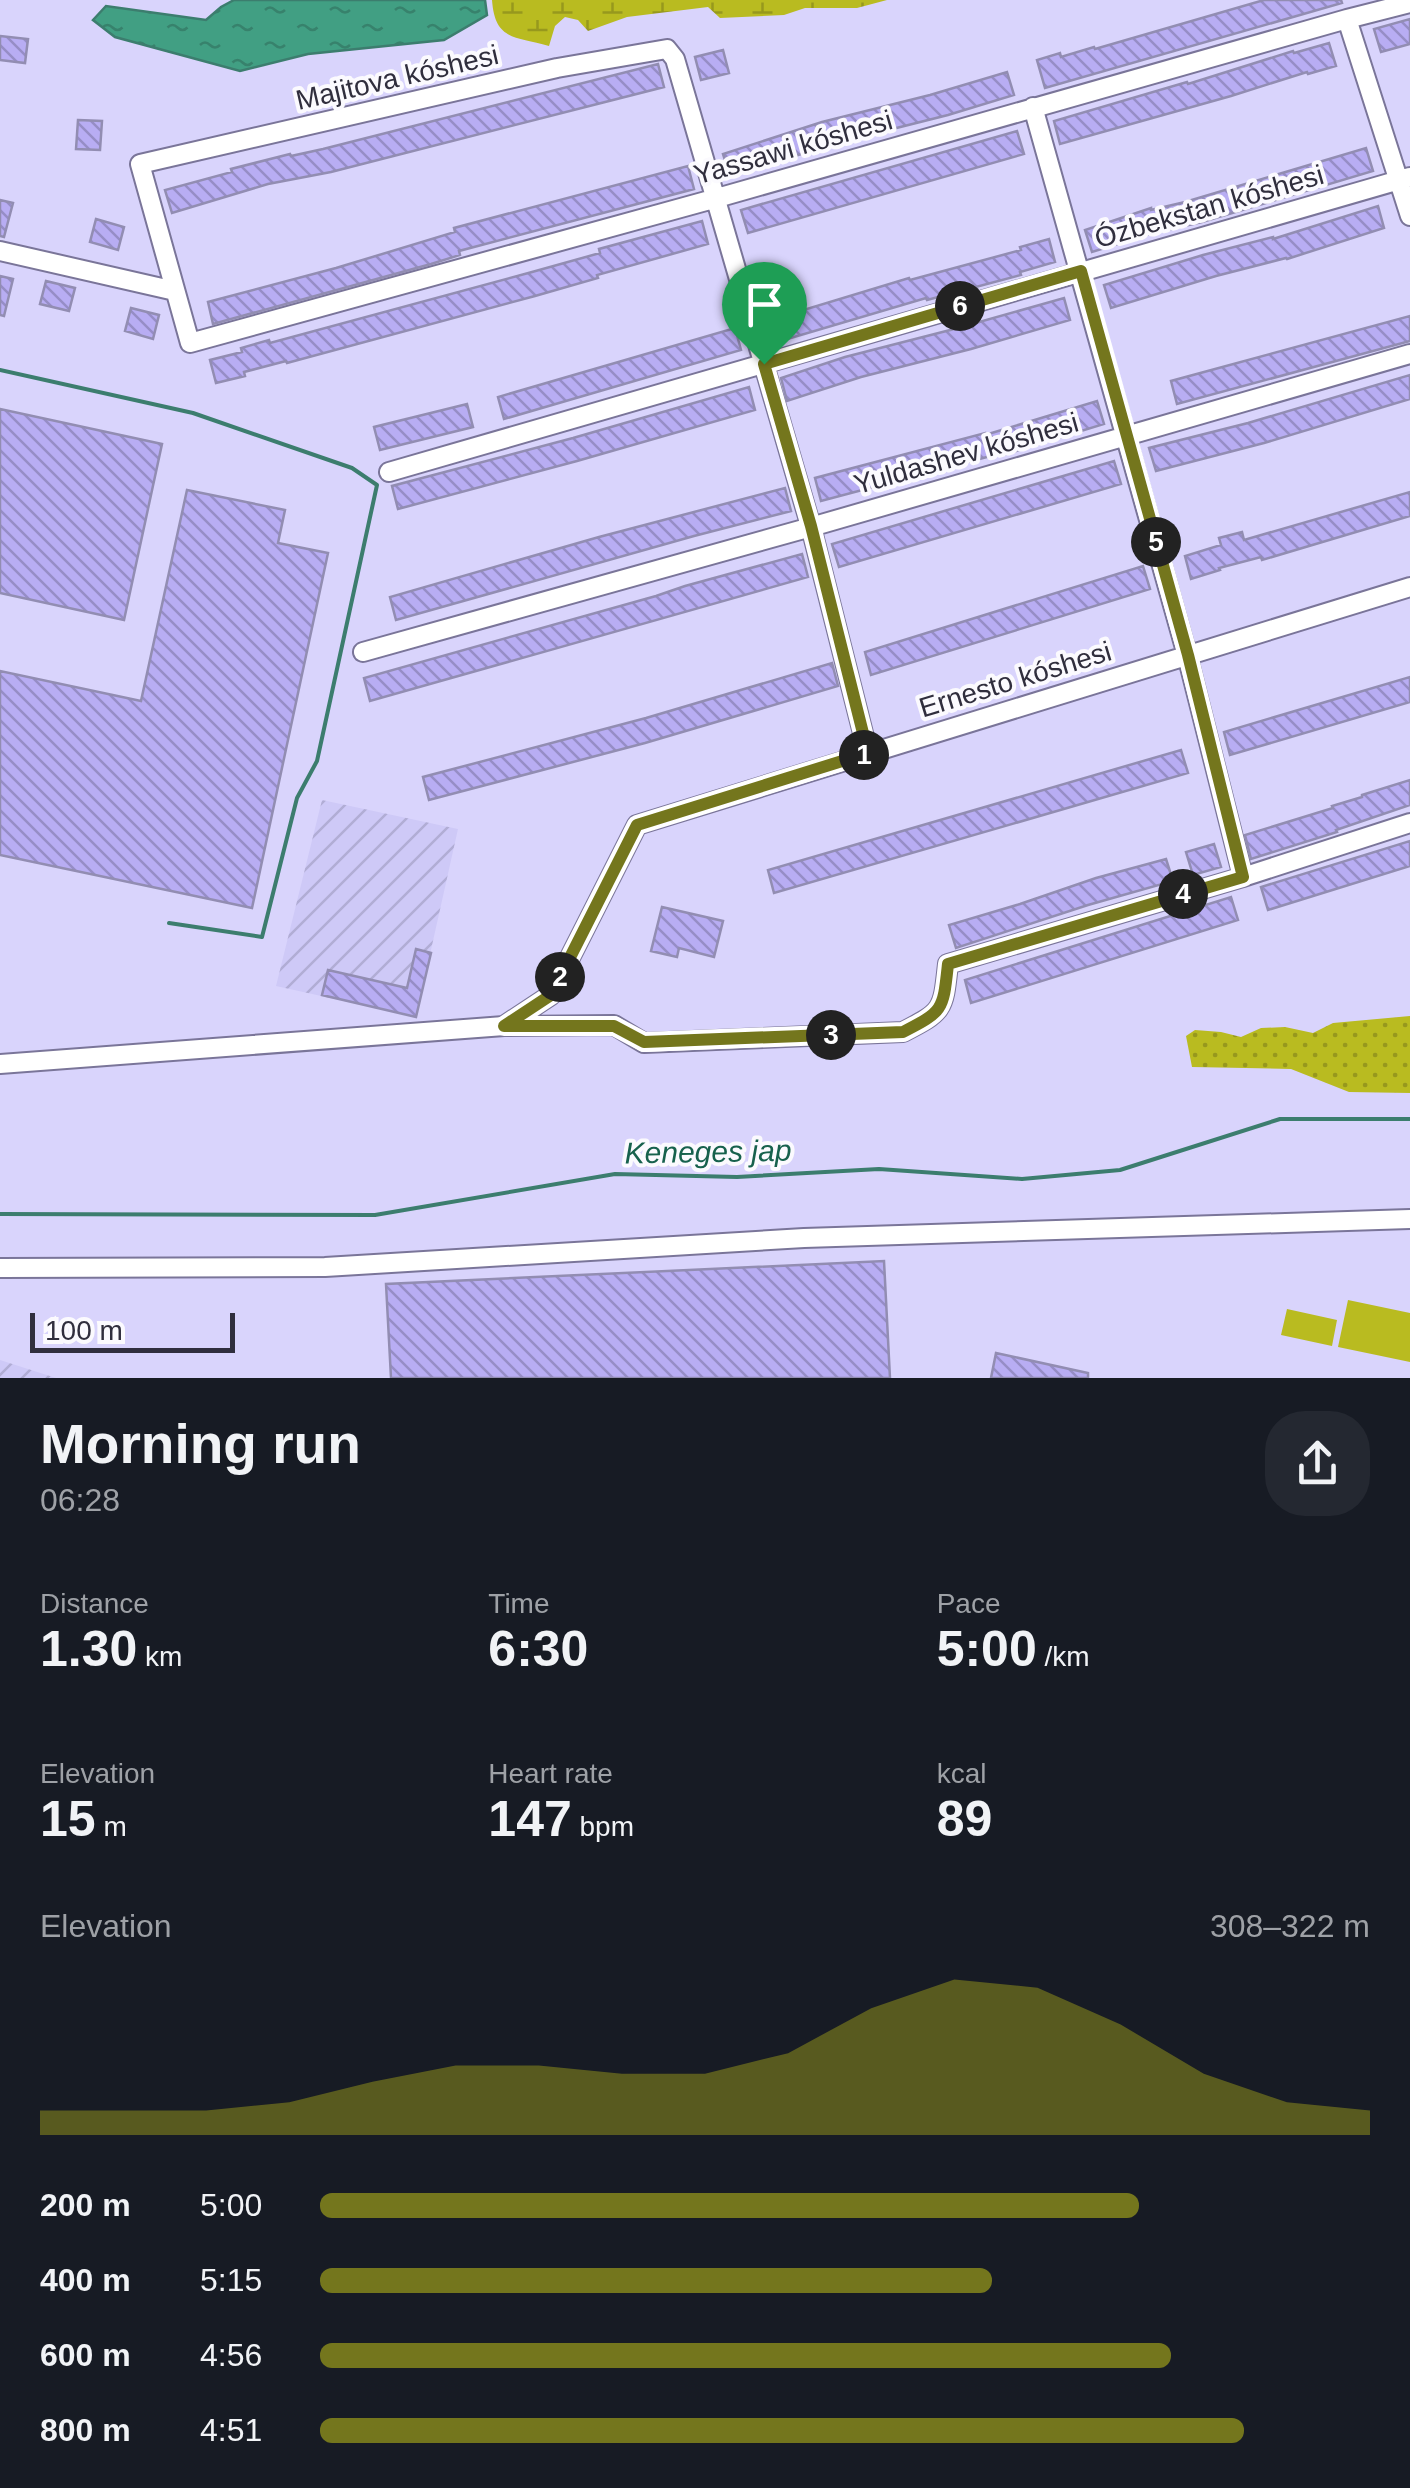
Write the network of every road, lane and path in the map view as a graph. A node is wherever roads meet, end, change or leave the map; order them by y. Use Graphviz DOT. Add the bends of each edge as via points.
graph roads {
  1 [pos="1410,3"];
  2 [pos="1347,18"];
  3 [pos="1034,106"];
  4 [pos="1404,178"];
  5 [pos="717,198"];
  6 [pos="1410,216"];
  7 [pos="0,251"];
  8 [pos="1081,271"];
  9 [pos="175,290"];
  10 [pos="1410,354"];
  11 [pos="764,364"];
  12 [pos="1127,436"];
  13 [pos="389,472"];
  14 [pos="811,526"];
  15 [pos="1410,587"];
  16 [pos="363,652"];
  17 [pos="1188,655"];
  18 [pos="868,753"];
  19 [pos="1410,823"];
  20 [pos="1243,877"];
  21 [pos="504,1026"];
  22 [pos="0,1064"];
  23 [pos="1410,1219"];
  24 [pos="0,1268"];
  1 -- 2 [label="street, Yassawi kóshesi"];
  2 -- 3 [label="street, Yassawi kóshesi"];
  2 -- 4 [label="street"];
  3 -- 5 [label="street, Yassawi kóshesi"];
  3 -- 8 [label="street"];
  4 -- 6 [label="street"];
  4 -- 8 [label="street, Ózbekstan kóshesi"];
  5 -- 9 [label="street, Yassawi kóshesi" via="190,343"];
  5 -- 9 [label="street, Majitova kóshesi" via="667,49 140,164"];
  5 -- 11 [label="street"];
  7 -- 9 [label="street"];
  8 -- 11 [label="street, Ózbekstan kóshesi"];
  8 -- 12 [label="street"];
  10 -- 12 [label="street, Yuldashev kóshesi"];
  11 -- 13 [label="street, Ózbekstan kóshesi"];
  11 -- 14 [label="street"];
  12 -- 14 [label="street, Yuldashev kóshesi"];
  12 -- 17 [label="street"];
  14 -- 16 [label="street, Yuldashev kóshesi"];
  14 -- 18 [label="street"];
  15 -- 17 [label="street, Ernesto kóshesi"];
  17 -- 18 [label="street, Ernesto kóshesi"];
  17 -- 20 [label="street"];
  18 -- 21 [label="street, Ernesto kóshesi" via="637,825 551,995"];
  19 -- 20 [label="street"];
  20 -- 21 [label="street" via="948,964 936,1015 903,1032 644,1042 614,1026"];
  21 -- 22 [label="street"];
  23 -- 24 [label="street" via="804,1238 325,1267"];
}
